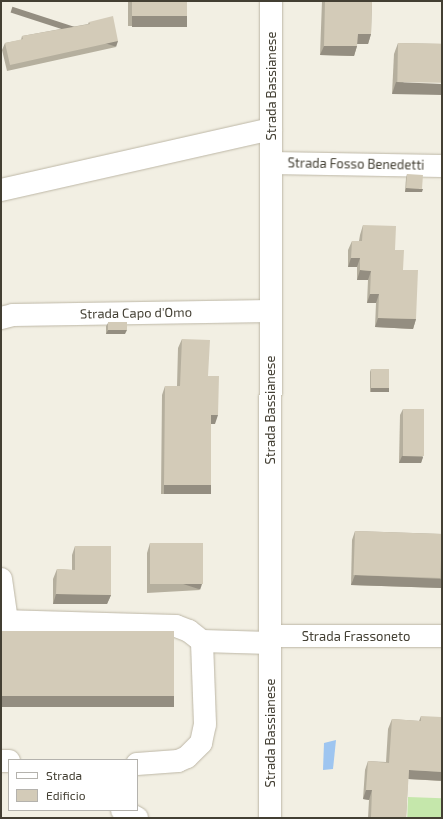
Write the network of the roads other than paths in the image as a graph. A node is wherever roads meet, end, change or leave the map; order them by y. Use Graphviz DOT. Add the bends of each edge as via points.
graph roads {
  1 [pos="271,1"];
  2 [pos="271,129"];
  3 [pos="271,163"];
  4 [pos="442,166"];
  5 [pos="1,190"];
  6 [pos="270,311"];
  7 [pos="1,318"];
  8 [pos="1,579"];
  9 [pos="4,621"];
  10 [pos="442,636"];
  11 [pos="270,640"];
  12 [pos="202,641"];
  13 [pos="138,764"];
  14 [pos="124,811"];
  15 [pos="137,818"];
  16 [pos="270,818"];
  1 -- 2 [label="street, Strada Bassianese"];
  2 -- 3 [label="street, Strada Bassianese"];
  2 -- 5 [label="street"];
  3 -- 4 [label="street, Strada Fosso Benedetti"];
  3 -- 6 [label="street, Strada Bassianese"];
  6 -- 7 [label="street, Strada Capo d'Omo" via="13,315"];
  6 -- 11 [label="street, Strada Bassianese"];
  8 -- 9 [label="street"];
  9 -- 12 [label="street" via="176,626 189,631"];
  10 -- 11 [label="street, Strada Frassoneto"];
  11 -- 12 [label="street, Strada Frassoneto"];
  11 -- 16 [label="street, Strada Bassianese"];
  12 -- 13 [label="street" via="205,724 201,743 187,757 178,761"];
  14 -- 15 [label="street"];
}
